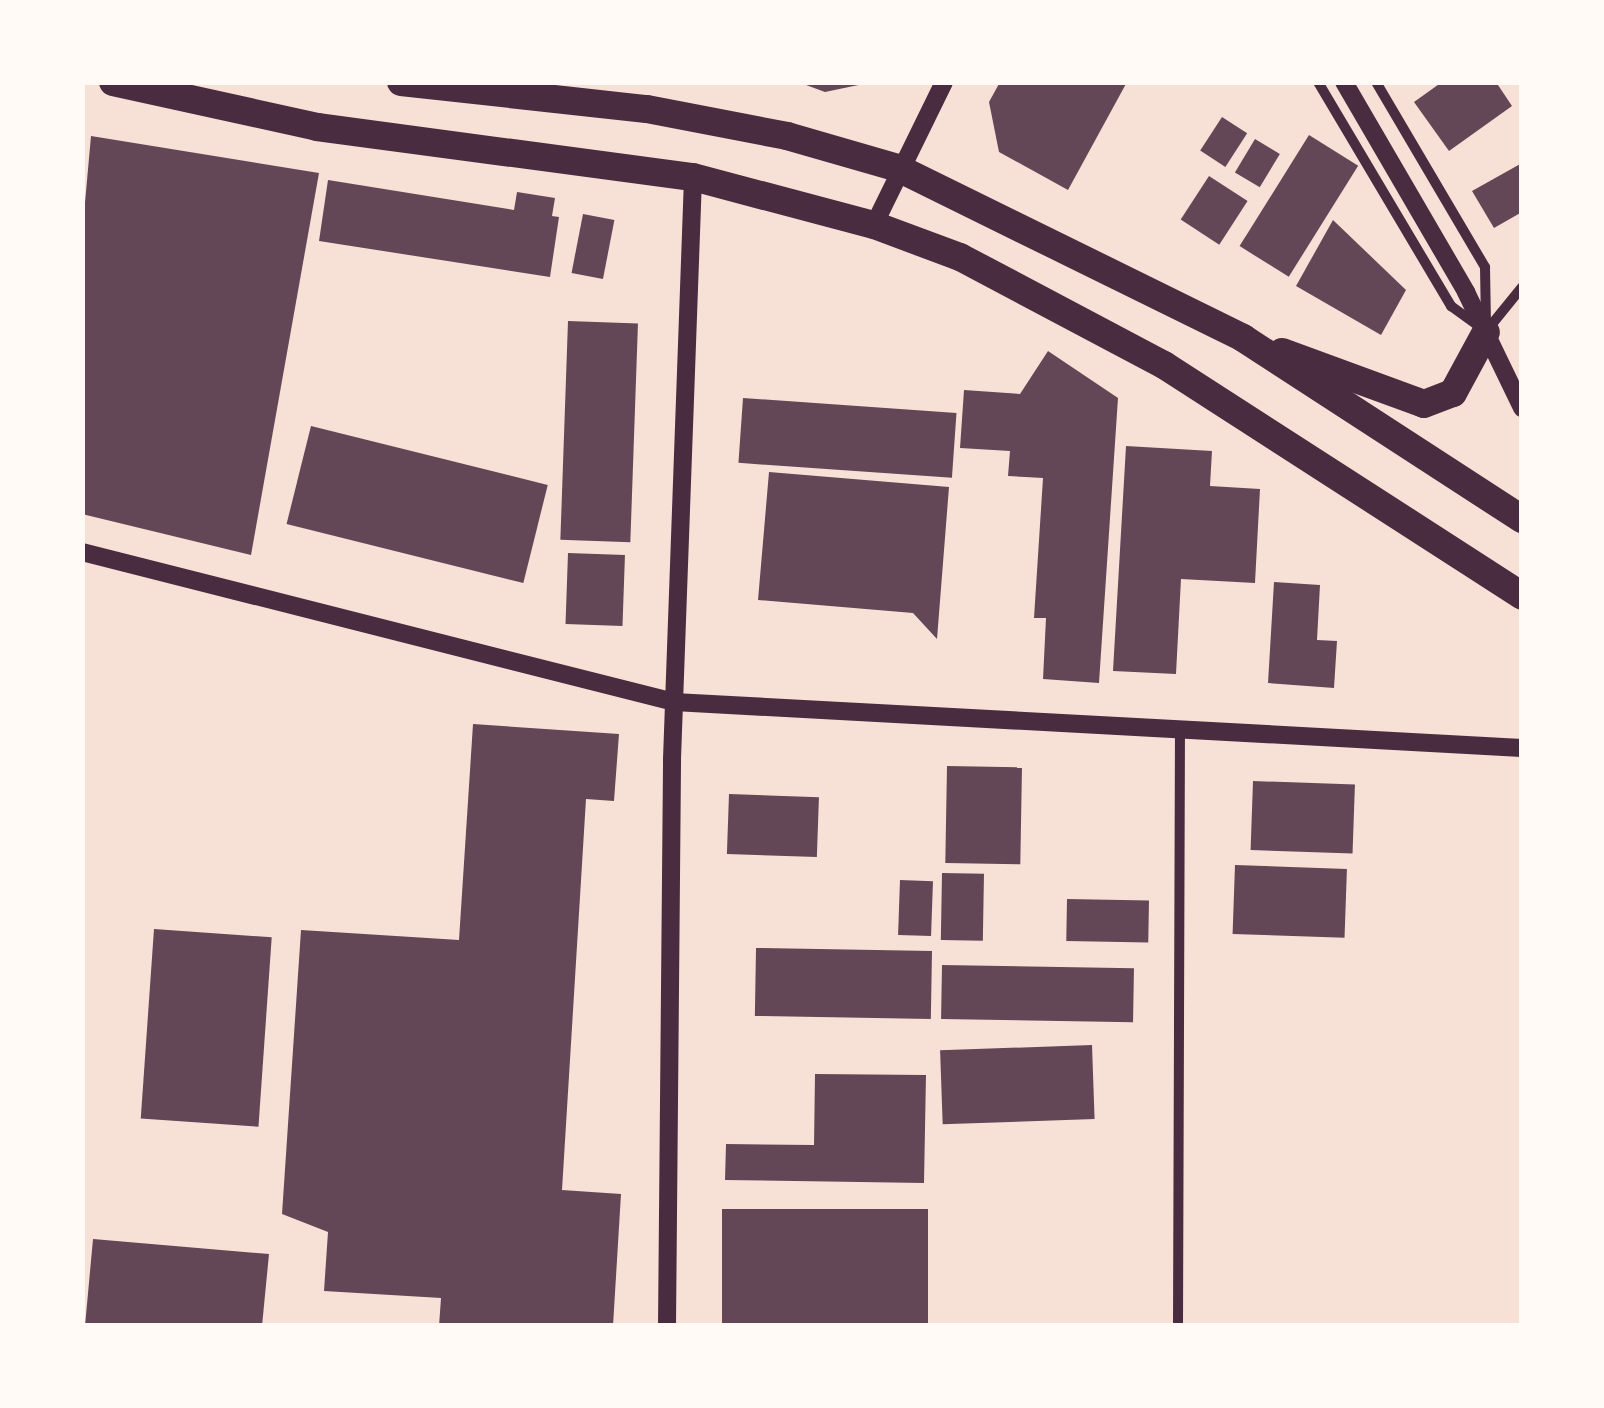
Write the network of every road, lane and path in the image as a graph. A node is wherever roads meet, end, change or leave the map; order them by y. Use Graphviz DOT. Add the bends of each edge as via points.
graph roads {
  1 [pos="113,82"];
  2 [pos="401,82"];
  3 [pos="944,82"];
  4 [pos="1344,82"];
  5 [pos="1376,82"];
  6 [pos="1320,83"];
  7 [pos="898,168"];
  8 [pos="693,177"];
  9 [pos="874,225"];
  10 [pos="1522,287"];
  11 [pos="1486,332"];
  12 [pos="1242,338"];
  13 [pos="1522,408"];
  14 [pos="1522,520"];
  15 [pos="82,552"];
  16 [pos="1522,596"];
  17 [pos="674,702"];
  18 [pos="1180,731"];
  19 [pos="1522,748"];
  20 [pos="667,1326"];
  21 [pos="1178,1326"];
  1 -- 8 [label="highway" via="317,127"];
  2 -- 7 [label="highway" via="647,110 787,136"];
  3 -- 7 [label="street"];
  4 -- 11 [label="street"];
  5 -- 11 [label="street" via="1485,267"];
  6 -- 11 [label="street" via="1451,306"];
  7 -- 9 [label="street"];
  7 -- 12 [label="highway"];
  8 -- 9 [label="highway"];
  8 -- 17 [label="street"];
  9 -- 16 [label="highway" via="960,257 1164,365"];
  10 -- 11 [label="street"];
  11 -- 12 [label="highway" via="1454,393 1424,404"];
  11 -- 13 [label="street"];
  12 -- 14 [label="highway"];
  15 -- 17 [label="street"];
  17 -- 18 [label="street"];
  17 -- 20 [label="street"];
  18 -- 19 [label="street"];
  18 -- 21 [label="street"];
}
